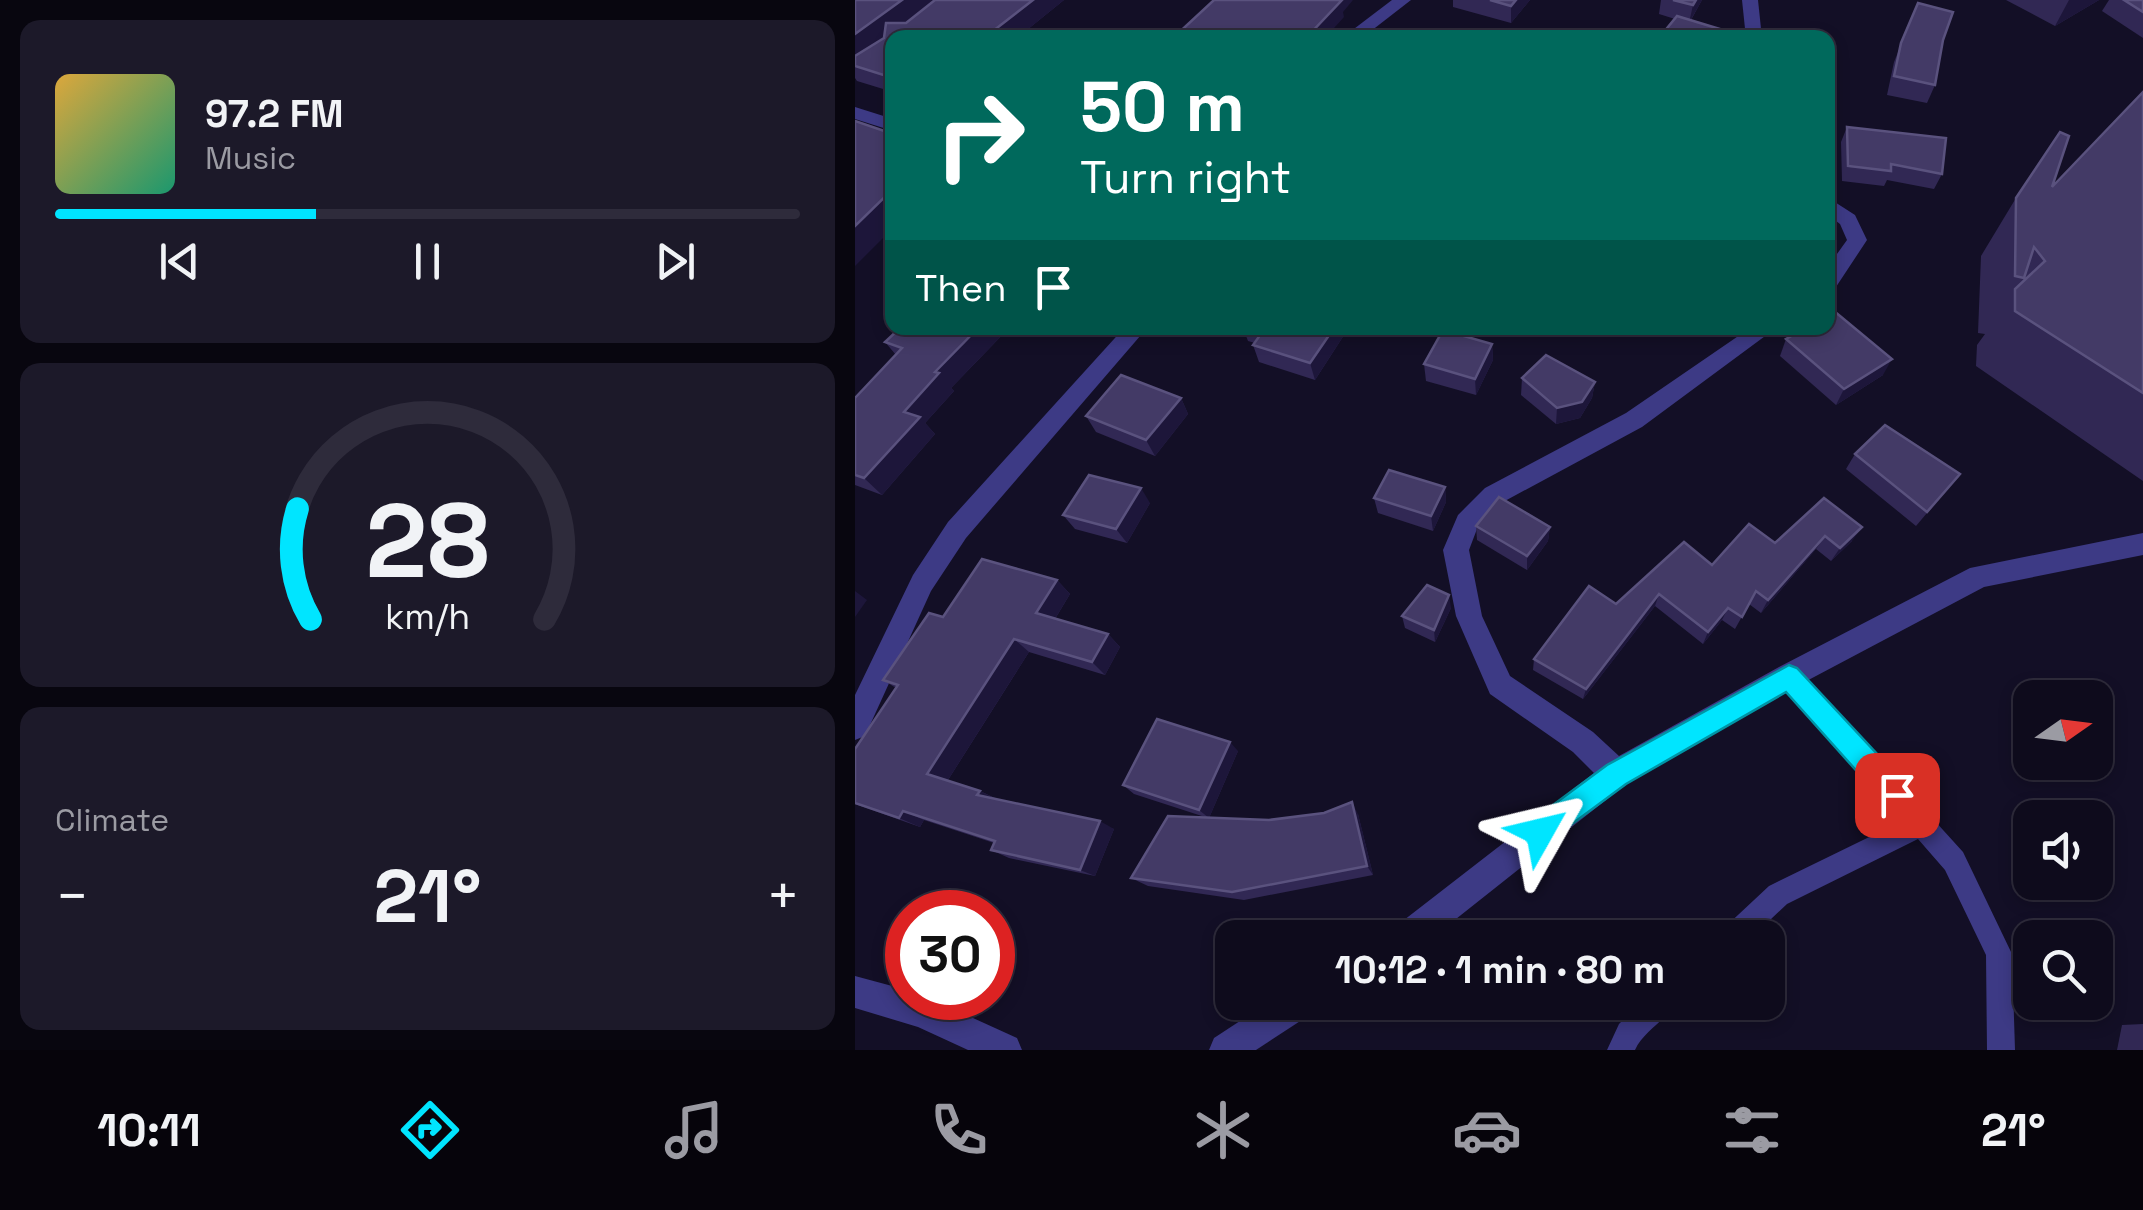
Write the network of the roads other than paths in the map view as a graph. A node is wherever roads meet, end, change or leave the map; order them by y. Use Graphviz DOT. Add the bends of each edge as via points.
graph roads {
  1 [pos="1403,0"];
  2 [pos="1751,0"];
  3 [pos="1361,30"];
  4 [pos="1753,30"];
  5 [pos="855,113"];
  6 [pos="885,123"];
  7 [pos="1835,210"];
  8 [pos="1835,273"];
  9 [pos="1130,335"];
  10 [pos="1755,335"];
  11 [pos="2143,544"];
  12 [pos="1789,676"];
  13 [pos="855,726"];
  14 [pos="1616,774"];
  15 [pos="1922,824"];
  16 [pos="1430,920"];
  17 [pos="1751,920"];
  18 [pos="855,992"];
  19 [pos="1271,1020"];
  20 [pos="1642,1020"];
  21 [pos="1005,1050"];
  22 [pos="1225,1050"];
  23 [pos="1621,1050"];
  24 [pos="2001,1050"];
  1 -- 3 [label="street"];
  2 -- 4 [label="street"];
  5 -- 6 [label="street"];
  7 -- 8 [label="street" via="1857,240"];
  9 -- 13 [label="street" via="957,530 923,582"];
  10 -- 14 [label="street" via="1634,420 1494,495 1467,524 1457,550 1469,616 1500,685 1583,742"];
  11 -- 12 [label="street" via="1979,576"];
  12 -- 14 [label="street"];
  12 -- 15 [label="lane"];
  14 -- 16 [label="street"];
  15 -- 17 [label="lane" via="1778,895"];
  15 -- 24 [label="lane" via="1954,861 1999,954"];
  18 -- 21 [label="street" via="922,1010"];
  19 -- 22 [label="street"];
  20 -- 23 [label="lane"];
}
